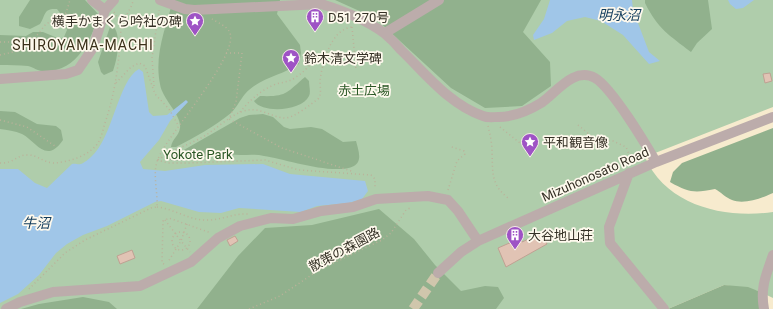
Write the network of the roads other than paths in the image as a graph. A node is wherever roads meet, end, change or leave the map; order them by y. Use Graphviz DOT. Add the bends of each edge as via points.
graph roads {
  1 [pos="92,0"];
  2 [pos="160,0"];
  3 [pos="439,0"];
  4 [pos="110,6"];
  5 [pos="385,34"];
  6 [pos="0,79"];
  7 [pos="773,117"];
  8 [pos="656,162"];
  9 [pos="625,175"];
  10 [pos="478,241"];
  11 [pos="773,255"];
  12 [pos="438,273"];
  13 [pos="6,309"];
  14 [pos="664,309"];
  15 [pos="764,309"];
  1 -- 4 [label="street"];
  2 -- 5 [label="street" via="185,9 321,4 356,16"];
  3 -- 5 [label="street"];
  4 -- 6 [label="street" via="93,48 78,70 66,74"];
  5 -- 8 [label="street" via="446,94 485,117 505,117 524,112 542,102 572,78 583,75 595,78 610,94"];
  7 -- 8 [label="street, Mizuhonosato Road"];
  8 -- 9 [label="street, Mizuhonosato Road"];
  9 -- 10 [label="street, Mizuhonosato Road"];
  9 -- 14 [label="street" via="609,227 610,242"];
  10 -- 12 [label="street, Mizuhonosato Road" via="461,252"];
  10 -- 13 [label="street" via="458,211 445,200 428,196 376,199 354,207 321,211 293,219 271,218 240,226 220,237 191,262 140,286 53,292"];
  11 -- 15 [label="street" via="764,280"];
}
